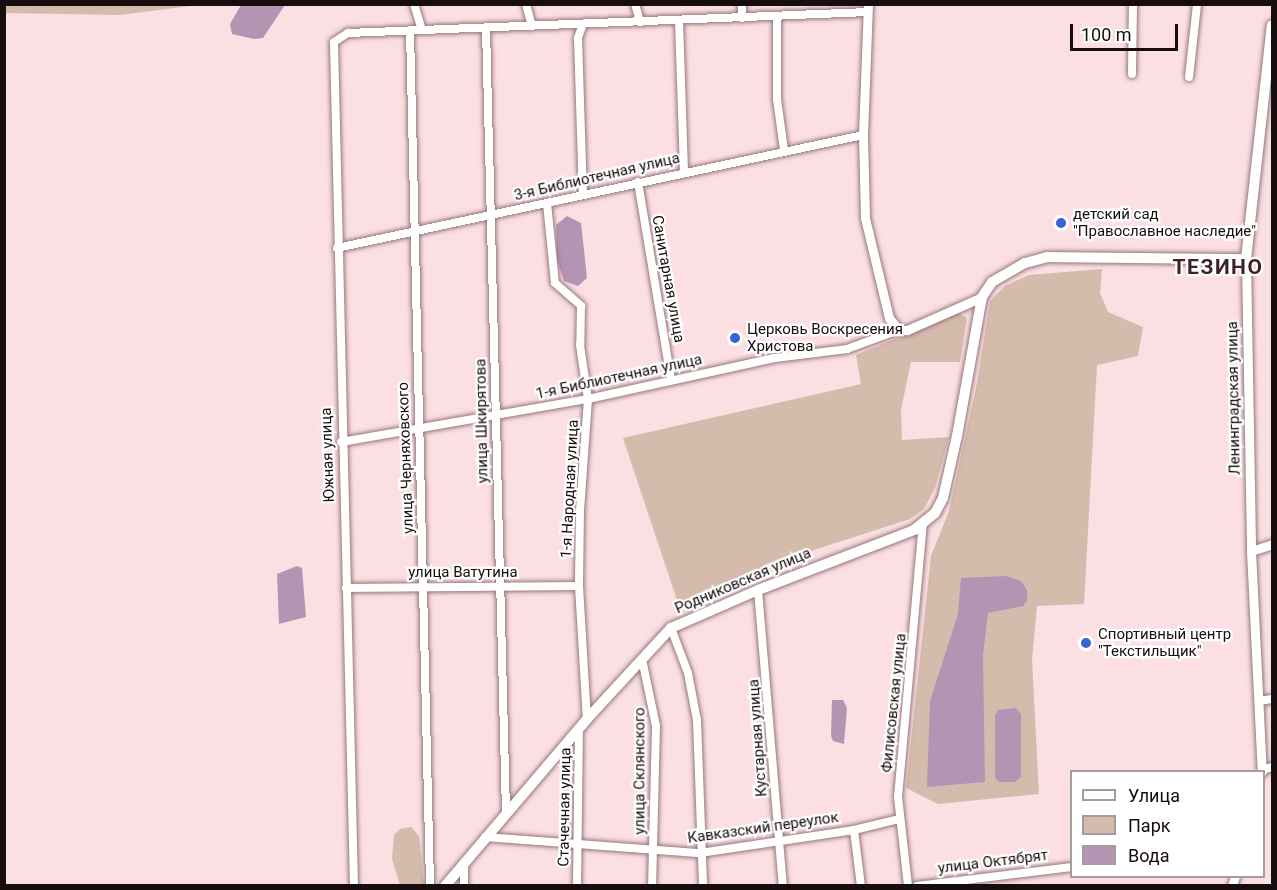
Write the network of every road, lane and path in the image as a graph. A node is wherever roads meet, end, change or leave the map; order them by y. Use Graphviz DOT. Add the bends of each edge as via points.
graph roads {
  1 [pos="414,4"];
  2 [pos="526,4"];
  3 [pos="635,4"];
  4 [pos="742,4"];
  5 [pos="1133,4"];
  6 [pos="1197,4"];
  7 [pos="868,8"];
  8 [pos="777,16"];
  9 [pos="742,18"];
  10 [pos="679,21"];
  11 [pos="640,22"];
  12 [pos="583,24"];
  13 [pos="1272,25"];
  14 [pos="531,26"];
  15 [pos="486,28"];
  16 [pos="410,30"];
  17 [pos="422,30"];
  18 [pos="1132,74"];
  19 [pos="1189,77"];
  20 [pos="863,135"];
  21 [pos="784,150"];
  22 [pos="684,171"];
  23 [pos="638,182"];
  24 [pos="583,194"];
  25 [pos="547,203"];
  26 [pos="490,214"];
  27 [pos="414,232"];
  28 [pos="337,248"];
  29 [pos="1246,258"];
  30 [pos="982,297"];
  31 [pos="899,330"];
  32 [pos="671,380"];
  33 [pos="588,399"];
  34 [pos="495,416"];
  35 [pos="418,429"];
  36 [pos="341,442"];
  37 [pos="924,524"];
  38 [pos="1272,544"];
  39 [pos="1251,551"];
  40 [pos="499,586"];
  41 [pos="579,586"];
  42 [pos="423,587"];
  43 [pos="346,588"];
  44 [pos="758,590"];
  45 [pos="671,628"];
  46 [pos="642,659"];
  47 [pos="1272,699"];
  48 [pos="1259,701"];
  49 [pos="587,719"];
  50 [pos="579,728"];
  51 [pos="1262,770"];
  52 [pos="506,814"];
  53 [pos="899,819"];
  54 [pos="854,830"];
  55 [pos="485,837"];
  56 [pos="779,840"];
  57 [pos="579,843"];
  58 [pos="653,852"];
  59 [pos="700,853"];
  60 [pos="464,861"];
  61 [pos="1070,867"];
  62 [pos="354,885"];
  63 [pos="429,885"];
  64 [pos="445,885"];
  65 [pos="464,885"];
  66 [pos="577,885"];
  67 [pos="652,885"];
  68 [pos="703,885"];
  69 [pos="783,885"];
  70 [pos="861,885"];
  71 [pos="908,885"];
  72 [pos="917,885"];
  1 -- 17 [label="street"];
  2 -- 14 [label="street"];
  3 -- 11 [label="street"];
  4 -- 9 [label="street"];
  5 -- 18 [label="street"];
  6 -- 19 [label="street"];
  7 -- 8 [label="street"];
  7 -- 20 [label="street"];
  8 -- 9 [label="street"];
  8 -- 21 [label="street" via="777,99"];
  9 -- 10 [label="street"];
  10 -- 11 [label="street"];
  10 -- 22 [label="street"];
  11 -- 12 [label="street"];
  12 -- 14 [label="street"];
  12 -- 24 [label="street" via="578,38"];
  13 -- 29 [label="main road, Ленинградская улица"];
  14 -- 15 [label="street"];
  15 -- 17 [label="street"];
  15 -- 26 [label="street, улица Шкирятова"];
  16 -- 17 [label="street"];
  16 -- 27 [label="street, улица Черняховского"];
  16 -- 28 [label="street, Южная улица" via="348,33 338,37 332,48"];
  20 -- 21 [label="street, 3-я Библиотечная улица"];
  20 -- 31 [label="street" via="865,218 870,247 889,318"];
  21 -- 22 [label="street, 3-я Библиотечная улица"];
  22 -- 23 [label="street, 3-я Библиотечная улица"];
  23 -- 24 [label="street, 3-я Библиотечная улица"];
  23 -- 32 [label="street, Санитарная улица"];
  24 -- 25 [label="street, 3-я Библиотечная улица"];
  25 -- 26 [label="street, 3-я Библиотечная улица"];
  25 -- 33 [label="street, 1-я Народная улица" via="555,283 560,292 580,303 580,345"];
  26 -- 27 [label="street, 3-я Библиотечная улица"];
  26 -- 34 [label="street, улица Шкирятова"];
  27 -- 28 [label="street, 3-я Библиотечная улица"];
  27 -- 35 [label="street, улица Черняховского"];
  28 -- 36 [label="street, Южная улица"];
  29 -- 30 [label="main road" via="1047,257 1006,272"];
  29 -- 39 [label="street, Ленинградская улица"];
  30 -- 31 [label="street" via="915,328"];
  30 -- 37 [label="main road" via="943,498"];
  31 -- 32 [label="street, 1-я Библиотечная улица" via="847,349 782,357"];
  32 -- 33 [label="street, 1-я Библиотечная улица"];
  33 -- 34 [label="street, 1-я Библиотечная улица"];
  33 -- 41 [label="street, 1-я Народная улица"];
  34 -- 35 [label="street, 1-я Библиотечная улица"];
  34 -- 40 [label="street, улица Шкирятова"];
  35 -- 36 [label="street, 1-я Библиотечная улица"];
  35 -- 42 [label="street, улица Черняховского"];
  36 -- 43 [label="street, Южная улица"];
  37 -- 44 [label="main road, Родниковская улица"];
  37 -- 53 [label="street, Филисовская улица" via="900,768"];
  38 -- 39 [label="street"];
  39 -- 48 [label="street, Ленинградская улица"];
  40 -- 41 [label="street, улица Ватутина"];
  40 -- 42 [label="street, улица Ватутина"];
  40 -- 52 [label="street, улица Шкирятова"];
  41 -- 49 [label="street, 1-я Народная улица"];
  42 -- 43 [label="street, улица Ватутина"];
  42 -- 63 [label="street, улица Черняховского"];
  43 -- 62 [label="street, Южная улица"];
  44 -- 45 [label="main road, Родниковская улица"];
  44 -- 56 [label="street, Кустарная улица"];
  45 -- 46 [label="main road, Родниковская улица"];
  45 -- 59 [label="street" via="688,673 697,720"];
  46 -- 49 [label="main road, Родниковская улица"];
  46 -- 58 [label="street, улица Склянского" via="656,726"];
  47 -- 48 [label="street"];
  48 -- 51 [label="street, Ленинградская улица"];
  49 -- 50 [label="main road, Родниковская улица"];
  50 -- 52 [label="main road, Родниковская улица"];
  50 -- 57 [label="street, Стачечная улица"];
  52 -- 55 [label="main road, Родниковская улица"];
  53 -- 54 [label="street, Кавказский переулок"];
  53 -- 71 [label="street, Филисовская улица"];
  54 -- 56 [label="street, Кавказский переулок"];
  54 -- 70 [label="street"];
  55 -- 57 [label="street, Кавказский переулок"];
  55 -- 60 [label="main road, Родниковская улица"];
  56 -- 59 [label="street, Кавказский переулок"];
  56 -- 69 [label="street, Кустарная улица"];
  57 -- 58 [label="street, Кавказский переулок"];
  57 -- 66 [label="street, Стачечная улица"];
  58 -- 59 [label="street, Кавказский переулок"];
  58 -- 67 [label="street, улица Склянского"];
  59 -- 68 [label="street"];
  60 -- 64 [label="main road, Родниковская улица"];
  60 -- 65 [label="street"];
  61 -- 72 [label="street, улица Октябрят"];
}
